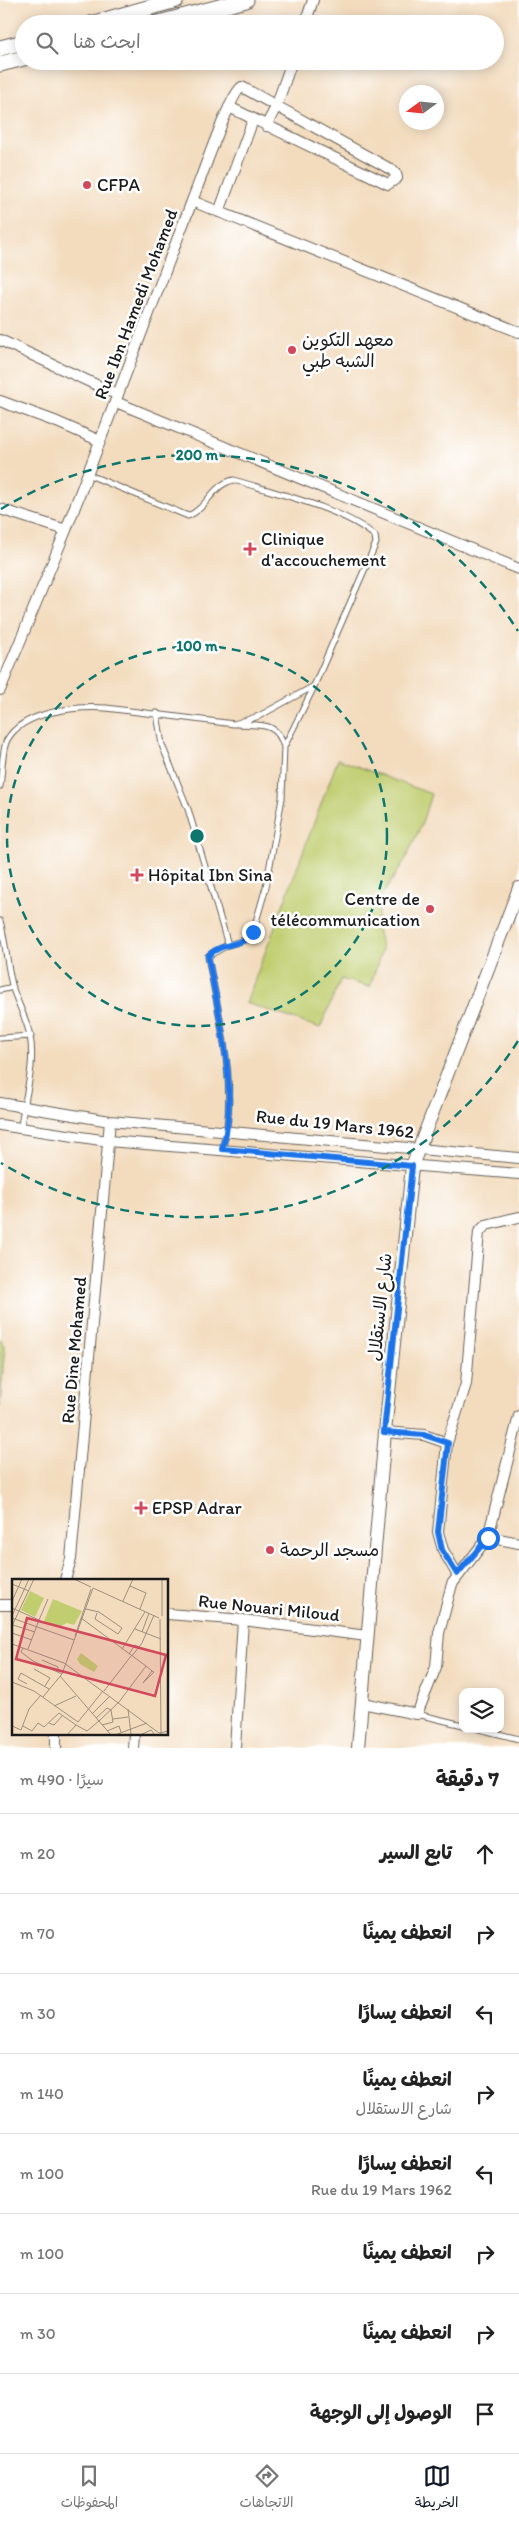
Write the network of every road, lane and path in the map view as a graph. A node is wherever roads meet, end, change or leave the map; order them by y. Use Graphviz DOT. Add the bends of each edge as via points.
graph roads {
  1 [pos="176,0"];
  2 [pos="246,0"];
  3 [pos="313,0"];
  4 [pos="123,15"];
  5 [pos="190,15"];
  6 [pos="308,15"];
  7 [pos="15,44"];
  8 [pos="0,48"];
  9 [pos="15,60"];
  10 [pos="0,64"];
  11 [pos="289,70"];
  12 [pos="229,107"];
  13 [pos="276,107"];
  14 [pos="253,120"];
  15 [pos="266,126"];
  16 [pos="192,201"];
  17 [pos="219,212"];
  18 [pos="519,332"];
  19 [pos="0,340"];
  20 [pos="117,398"];
  21 [pos="0,402"];
  22 [pos="100,441"];
  23 [pos="87,474"];
  24 [pos="0,509"];
  25 [pos="66,530"];
  26 [pos="519,570"];
  27 [pos="314,686"];
  28 [pos="0,690"];
  29 [pos="157,713"];
  30 [pos="234,724"];
  31 [pos="284,747"];
  32 [pos="0,786"];
  33 [pos="519,888"];
  34 [pos="0,921"];
  35 [pos="228,945"];
  36 [pos="12,987"];
  37 [pos="0,990"];
  38 [pos="30,1036"];
  39 [pos="0,1038"];
  40 [pos="0,1104"];
  41 [pos="23,1105"];
  42 [pos="110,1121"];
  43 [pos="0,1125"];
  44 [pos="21,1127"];
  45 [pos="228,1130"];
  46 [pos="108,1141"];
  47 [pos="420,1148"];
  48 [pos="222,1149"];
  49 [pos="519,1158"];
  50 [pos="412,1166"];
  51 [pos="519,1174"];
  52 [pos="519,1217"];
  53 [pos="519,1416"];
  54 [pos="384,1432"];
  55 [pos="448,1443"];
  56 [pos="488,1538"];
  57 [pos="519,1543"];
  58 [pos="457,1574"];
  59 [pos="65,1579"];
  60 [pos="169,1614"];
  61 [pos="243,1620"];
  62 [pos="367,1636"];
  63 [pos="362,1703"];
  64 [pos="417,1714"];
  65 [pos="459,1724"];
  66 [pos="495,1733"];
  67 [pos="519,1739"];
  68 [pos="235,1748"];
  69 [pos="358,1748"];
  1 -- 4 [label="main road"];
  2 -- 5 [label="main road"];
  3 -- 6 [label="street"];
  7 -- 8 [label="main road"];
  9 -- 10 [label="main road"];
  11 -- 13 [label="street"];
  12 -- 13 [label="street" via="242,87"];
  12 -- 14 [label="street"];
  12 -- 16 [label="street"];
  13 -- 15 [label="street"];
  13 -- 15 [label="street" via="392,170 398,176 396,180 388,184"];
  14 -- 15 [label="street"];
  14 -- 17 [label="street"];
  16 -- 17 [label="street, Rue Ibn Hamedi Mohamed"];
  16 -- 20 [label="street, Rue Ibn Hamedi Mohamed"];
  17 -- 18 [label="street, Rue Ibn Hamedi Mohamed"];
  19 -- 20 [label="street"];
  20 -- 22 [label="street, Rue Ibn Hamedi Mohamed"];
  20 -- 26 [label="street"];
  21 -- 22 [label="street"];
  22 -- 23 [label="street, Rue Ibn Hamedi Mohamed"];
  23 -- 25 [label="street, Rue Ibn Hamedi Mohamed"];
  23 -- 27 [label="lane" via="188,516 202,506 221,484 234,480 330,511 368,529 375,536 376,543"];
  24 -- 25 [label="street"];
  25 -- 28 [label="street, Rue Ibn Hamedi Mohamed"];
  27 -- 30 [label="lane" via="259,716"];
  27 -- 31 [label="lane"];
  29 -- 30 [label="lane"];
  29 -- 32 [label="lane" via="86,707 34,719 19,727 6,740"];
  29 -- 35 [label="lane" via="162,745 188,809"];
  30 -- 31 [label="lane" via="270,726 281,736"];
  31 -- 35 [label="lane" via="282,798 266,887 253,932 248,939"];
  33 -- 47 [label="street, شارع الاستقلال"];
  34 -- 36 [label="lane"];
  35 -- 45 [label="lane" via="208,956 230,1094"];
  36 -- 37 [label="lane"];
  36 -- 38 [label="lane"];
  38 -- 39 [label="lane"];
  38 -- 41 [label="lane" via="30,1088"];
  40 -- 41 [label="street, Rue du 19 Mars 1962"];
  41 -- 42 [label="street, Rue du 19 Mars 1962"];
  41 -- 44 [label="lane"];
  42 -- 45 [label="street, Rue du 19 Mars 1962"];
  42 -- 46 [label="street, Rue Dine Mohamed"];
  43 -- 44 [label="street, Rue du 19 Mars 1962"];
  44 -- 46 [label="street, Rue du 19 Mars 1962"];
  45 -- 47 [label="street, Rue du 19 Mars 1962"];
  45 -- 48 [label="lane"];
  46 -- 48 [label="street, Rue du 19 Mars 1962"];
  46 -- 59 [label="street, Rue Dine Mohamed" via="72,1549"];
  47 -- 49 [label="street, Rue du 19 Mars 1962"];
  47 -- 50 [label="street, شارع الاستقلال"];
  48 -- 50 [label="street, Rue du 19 Mars 1962"];
  50 -- 51 [label="street, Rue du 19 Mars 1962"];
  50 -- 54 [label="street, شارع الاستقلال"];
  52 -- 55 [label="street" via="494,1222 479,1232 466,1384"];
  53 -- 56 [label="street"];
  54 -- 55 [label="street" via="424,1435"];
  54 -- 62 [label="street, شارع الاستقلال"];
  55 -- 58 [label="street" via="438,1532 442,1550"];
  56 -- 57 [label="street"];
  56 -- 58 [label="street"];
  58 -- 64 [label="street" via="444,1606 436,1667"];
  60 -- 61 [label="street, Rue Nouari Miloud"];
  61 -- 62 [label="street, Rue Nouari Miloud"];
  61 -- 68 [label="street"];
  62 -- 63 [label="street, شارع الاستقلال"];
  63 -- 64 [label="street"];
  63 -- 69 [label="street, شارع الاستقلال"];
  64 -- 65 [label="lane"];
  66 -- 67 [label="lane"];
}
